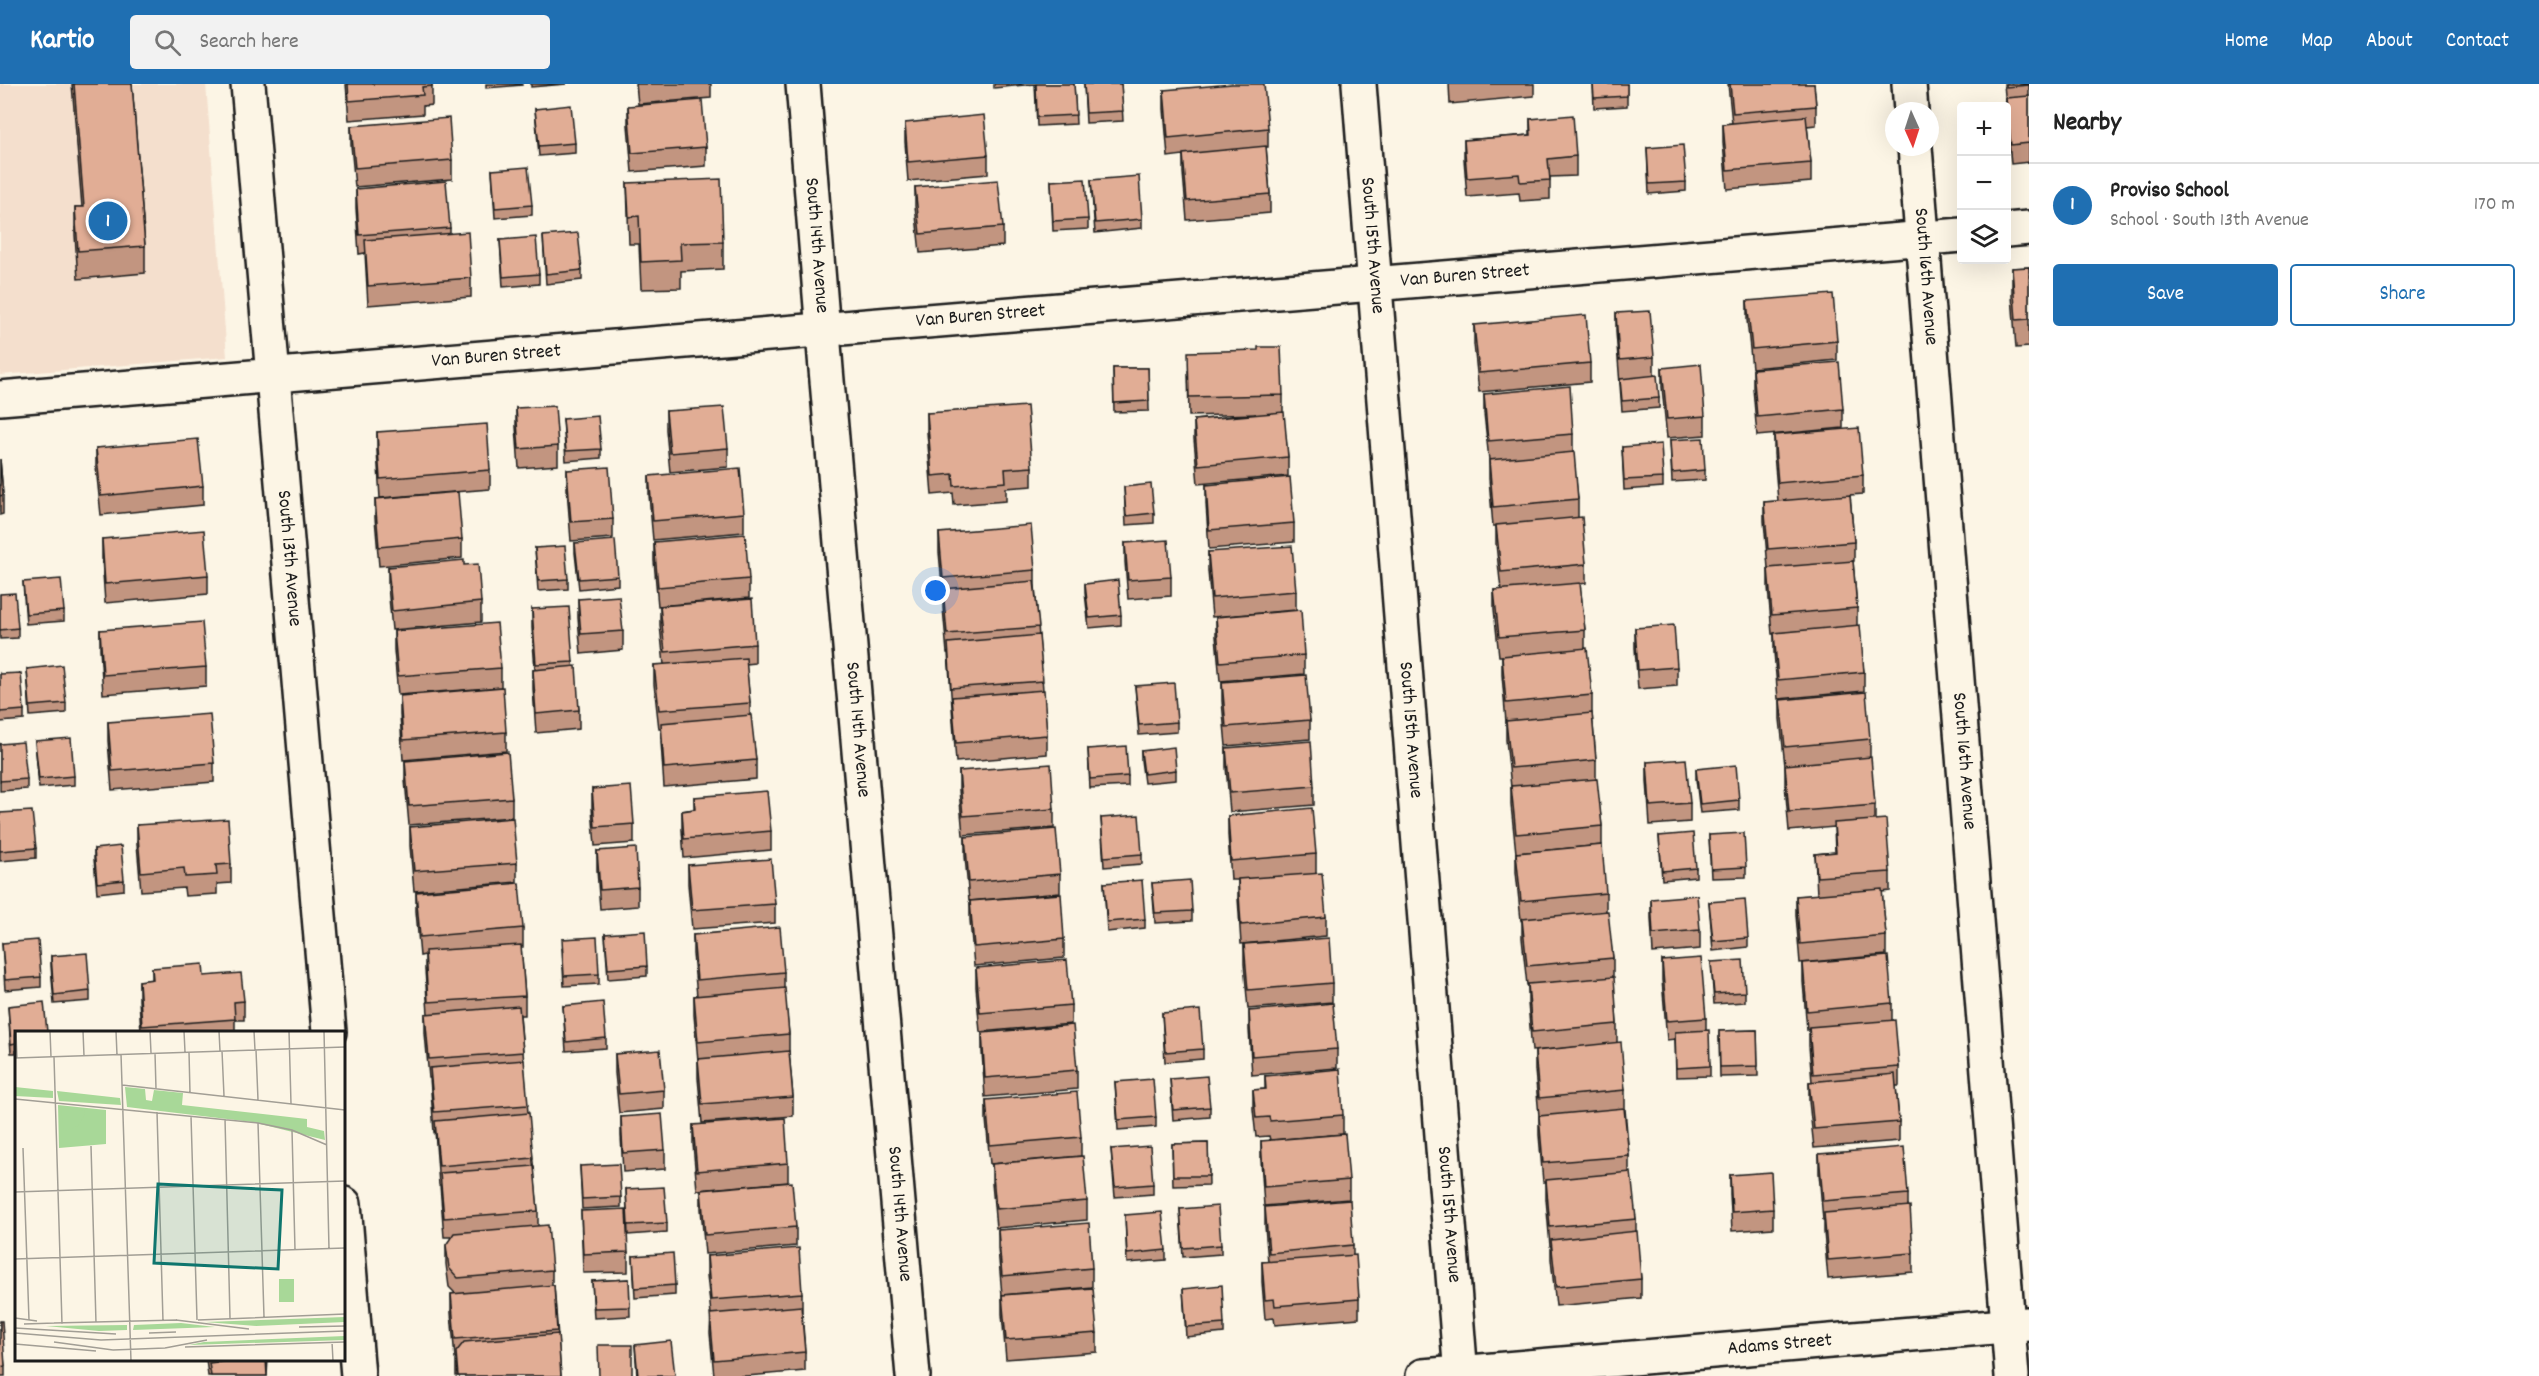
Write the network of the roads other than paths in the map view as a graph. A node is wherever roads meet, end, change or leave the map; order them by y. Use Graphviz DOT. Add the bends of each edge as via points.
graph roads {
  1 [pos="248,84"];
  2 [pos="803,84"];
  3 [pos="1359,84"];
  4 [pos="1909,84"];
  5 [pos="1910,102"];
  6 [pos="1916,156"];
  7 [pos="2029,228"];
  8 [pos="2011,230"];
  9 [pos="1957,235"];
  10 [pos="1923,238"];
  11 [pos="1375,284"];
  12 [pos="823,330"];
  13 [pos="272,375"];
  14 [pos="0,398"];
  15 [pos="329,1031"];
  16 [pos="345,1216"];
  17 [pos="2018,1325"];
  18 [pos="1461,1374"];
  19 [pos="358,1376"];
  20 [pos="913,1376"];
  21 [pos="1423,1376"];
  22 [pos="2012,1376"];
  1 -- 13 [label="street, South 13th Avenue"];
  2 -- 12 [label="street, South 14th Avenue"];
  3 -- 11 [label="street, South 15th Avenue"];
  4 -- 5 [label="street"];
  6 -- 10 [label="street, South 16th Avenue"];
  7 -- 8 [label="street"];
  9 -- 10 [label="street, Van Buren Street"];
  10 -- 11 [label="street, Van Buren Street"];
  10 -- 17 [label="street, South 16th Avenue"];
  11 -- 12 [label="street, Van Buren Street"];
  11 -- 18 [label="street, South 15th Avenue"];
  12 -- 13 [label="street, Van Buren Street"];
  12 -- 20 [label="street, South 14th Avenue"];
  13 -- 14 [label="street, Van Buren Street"];
  13 -- 15 [label="street, South 13th Avenue"];
  16 -- 19 [label="street"];
  17 -- 18 [label="street, Adams Street"];
  17 -- 22 [label="street, South 16th Avenue"];
  18 -- 21 [label="street, Adams Street"];
}
